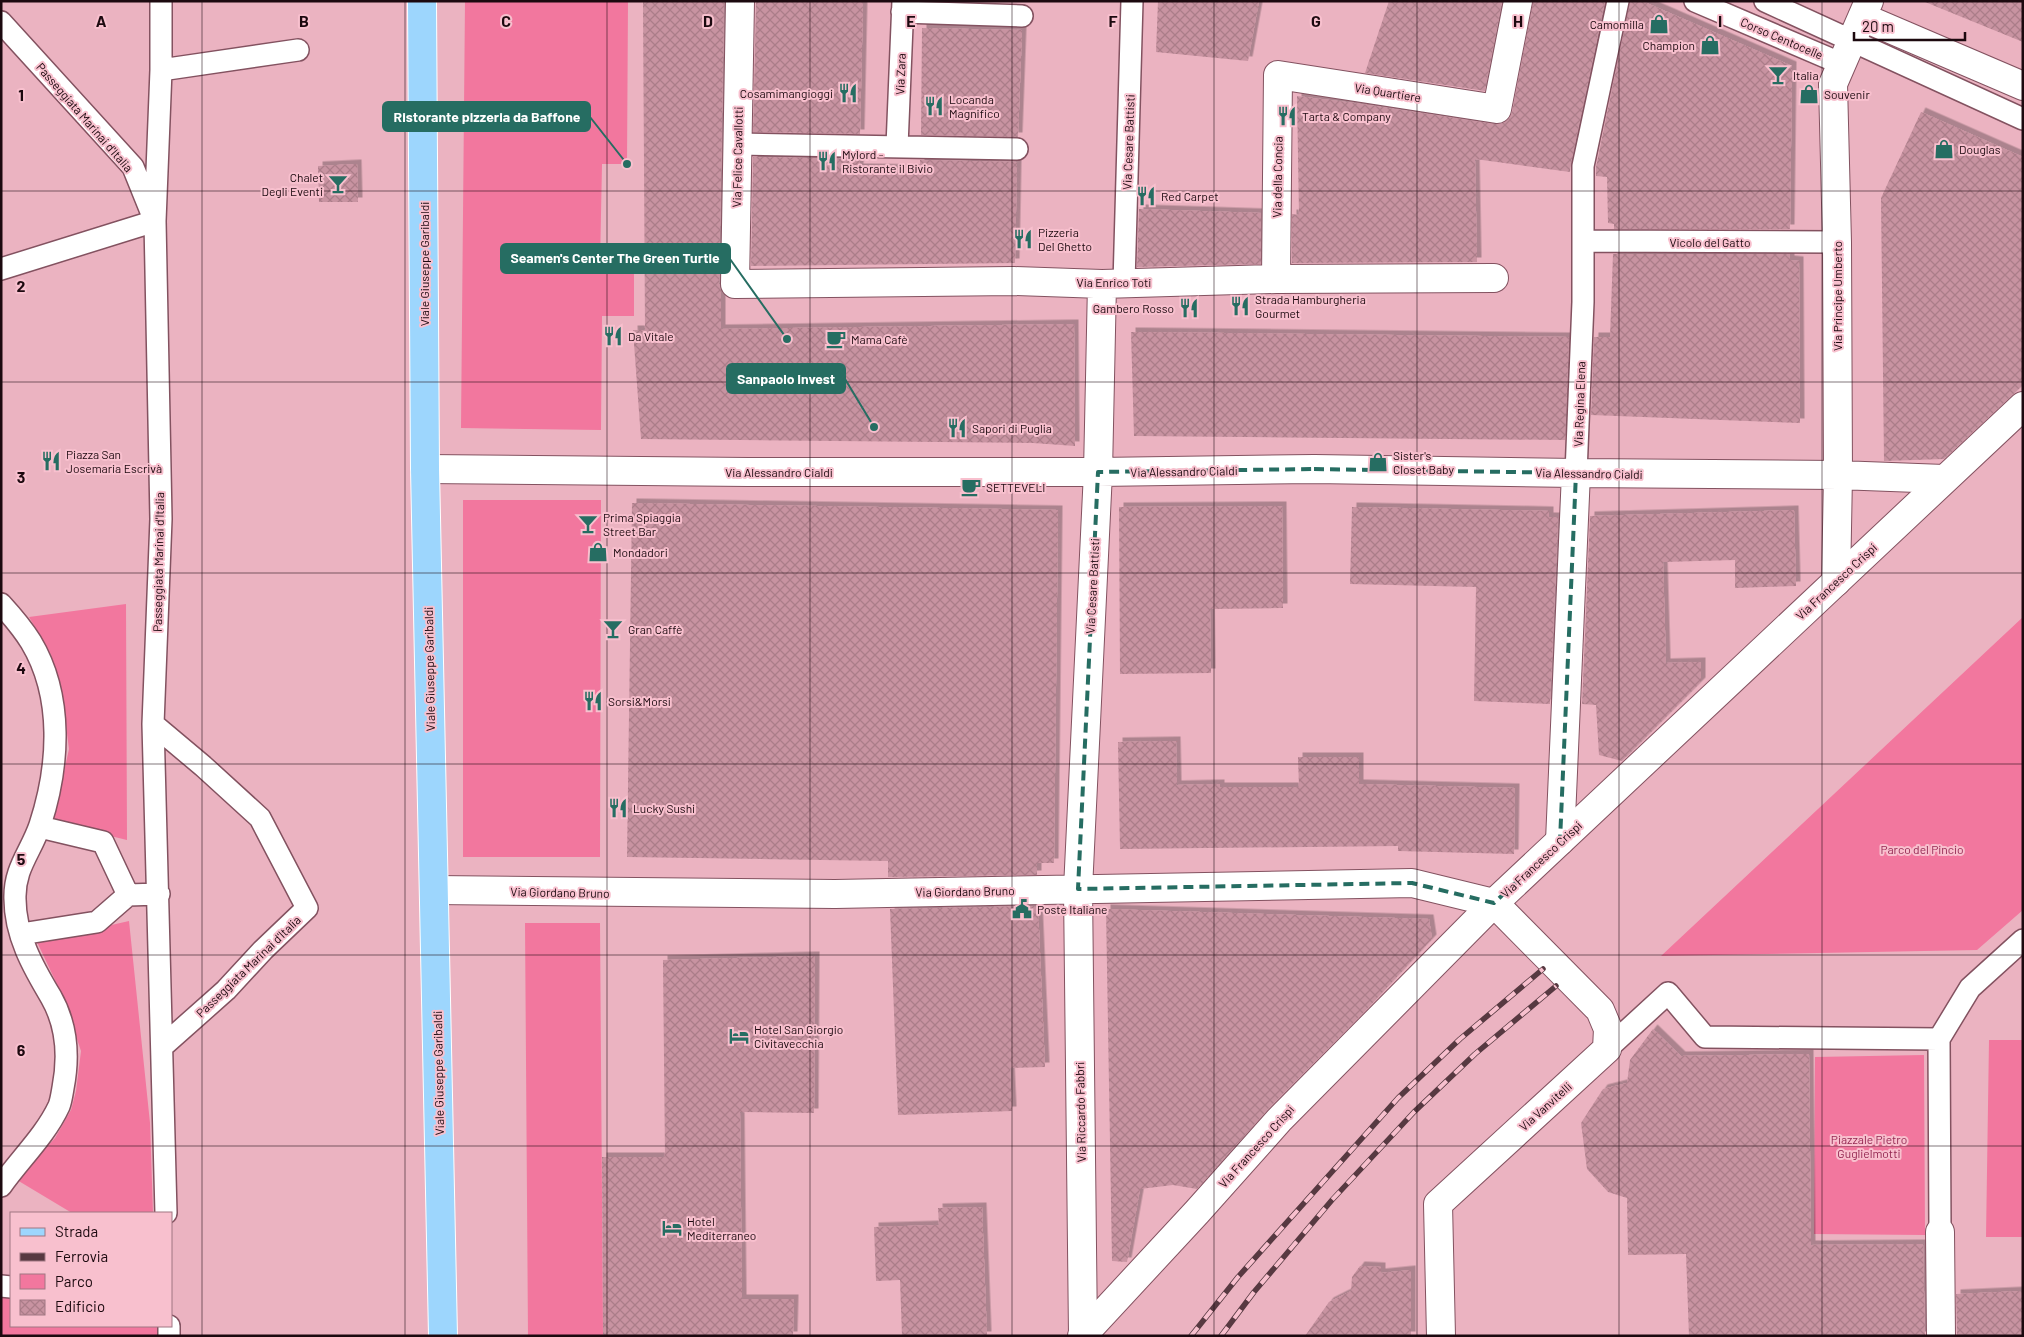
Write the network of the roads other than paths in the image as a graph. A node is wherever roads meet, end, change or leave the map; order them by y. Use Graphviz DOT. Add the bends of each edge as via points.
graph roads {
  1 [pos="161,1"];
  2 [pos="422,1"];
  3 [pos="740,1"];
  4 [pos="1132,1"];
  5 [pos="1518,1"];
  6 [pos="1618,1"];
  7 [pos="1695,1"];
  8 [pos="1765,1"];
  9 [pos="902,6"];
  10 [pos="1022,16"];
  11 [pos="1,22"];
  12 [pos="1856,31"];
  13 [pos="298,50"];
  14 [pos="161,70"];
  15 [pos="1278,75"];
  16 [pos="2023,86"];
  17 [pos="2023,119"];
  18 [pos="738,144"];
  19 [pos="897,146"];
  20 [pos="1017,149"];
  21 [pos="155,221"];
  22 [pos="1583,242"];
  23 [pos="1837,242"];
  24 [pos="1,269"];
  25 [pos="1494,278"];
  26 [pos="1276,279"];
  27 [pos="1113,283"];
  28 [pos="735,284"];
  29 [pos="2023,406"];
  30 [pos="425,469"];
  31 [pos="1098,472"];
  32 [pos="1576,473"];
  33 [pos="1838,475"];
  34 [pos="1944,479"];
  35 [pos="1836,582"];
  36 [pos="1,604"];
  37 [pos="153,724"];
  38 [pos="40,827"];
  39 [pos="1560,841"];
  40 [pos="1078,889"];
  41 [pos="434,890"];
  42 [pos="159,894"];
  43 [pos="128,895"];
  44 [pos="1494,903"];
  45 [pos="21,934"];
  46 [pos="2023,940"];
  47 [pos="1939,1039"];
  48 [pos="163,1046"];
  49 [pos="1607,1049"];
  50 [pos="1,1186"];
  51 [pos="166,1212"];
  52 [pos="1940,1232"];
  53 [pos="1083,1335"];
  54 [pos="443,1336"];
  55 [pos="1441,1336"];
  56 [pos="1942,1336"];
  1 -- 14 [label="street, Passeggiata Marinai d'Italia"];
  2 -- 30 [label="main road, Viale Giuseppe Garibaldi"];
  3 -- 18 [label="street, Via Felice Cavallotti"];
  4 -- 27 [label="street, Via Cesare Battisti"];
  5 -- 15 [label="street, Via Quartiere" via="1497,109"];
  6 -- 22 [label="street, Via Regina Elena" via="1582,166"];
  7 -- 12 [label="street, Corso Centocelle"];
  8 -- 12 [label="street"];
  9 -- 10 [label="street"];
  9 -- 19 [label="street, Via Zara"];
  11 -- 21 [label="street, Passeggiata Marinai d'Italia" via="132,167"];
  12 -- 16 [label="street, Corso Centocelle"];
  12 -- 17 [label="street"];
  12 -- 23 [label="street, Via Principe Umberto" via="1833,84"];
  13 -- 14 [label="street"];
  14 -- 21 [label="street, Passeggiata Marinai d'Italia"];
  15 -- 26 [label="street, Via della Concia"];
  18 -- 19 [label="street"];
  18 -- 28 [label="street, Via Felice Cavallotti"];
  19 -- 20 [label="street"];
  21 -- 24 [label="street"];
  21 -- 37 [label="street, Passeggiata Marinai d'Italia" via="161,519"];
  22 -- 23 [label="street, Vicolo del Gatto"];
  22 -- 32 [label="street, Via Regina Elena"];
  23 -- 33 [label="street, Via Principe Umberto"];
  25 -- 26 [label="street, Via Enrico Toti"];
  26 -- 27 [label="street, Via Enrico Toti"];
  27 -- 28 [label="street, Via Enrico Toti"];
  27 -- 31 [label="street, Via Cesare Battisti"];
  29 -- 34 [label="street, Via Francesco Crispi"];
  30 -- 31 [label="street, Via Alessandro Cialdi"];
  30 -- 41 [label="main road, Viale Giuseppe Garibaldi"];
  31 -- 32 [label="street, Via Alessandro Cialdi" via="1314,469"];
  31 -- 40 [label="street, Via Cesare Battisti"];
  32 -- 33 [label="street, Via Alessandro Cialdi"];
  32 -- 39 [label="street, Via Regina Elena"];
  33 -- 34 [label="street, Via Alessandro Cialdi"];
  33 -- 35 [label="street, Via Principe Umberto"];
  34 -- 35 [label="street, Via Francesco Crispi"];
  35 -- 39 [label="street, Via Francesco Crispi"];
  36 -- 38 [label="street" via="32,642 46,675 56,720 54,761"];
  37 -- 42 [label="street, Passeggiata Marinai d'Italia"];
  37 -- 48 [label="street, Passeggiata Marinai d'Italia" via="260,818 307,908 226,990"];
  38 -- 43 [label="street" via="103,842"];
  38 -- 45 [label="street" via="17,873 15,900"];
  39 -- 44 [label="street, Via Francesco Crispi"];
  40 -- 41 [label="street, Via Giordano Bruno" via="835,894"];
  40 -- 44 [label="street, Via Giordano Bruno" via="1412,883"];
  40 -- 53 [label="street, Via Riccardo Fabbri"];
  41 -- 54 [label="main road, Viale Giuseppe Garibaldi"];
  42 -- 43 [label="street"];
  42 -- 48 [label="street, Passeggiata Marinai d'Italia"];
  43 -- 45 [label="street" via="97,922"];
  44 -- 49 [label="street" via="1600,1010 1608,1029"];
  44 -- 53 [label="street, Via Francesco Crispi" via="1279,1120"];
  45 -- 50 [label="street" via="30,964 56,1007 66,1041 66,1070 59,1106"];
  46 -- 47 [label="street" via="1970,988"];
  47 -- 49 [label="street" via="1705,1037 1668,993"];
  47 -- 52 [label="street"];
  48 -- 51 [label="street, Passeggiata Marinai d'Italia"];
  49 -- 55 [label="street, Via Vanvitelli" via="1438,1204"];
  52 -- 56 [label="street"];
}
